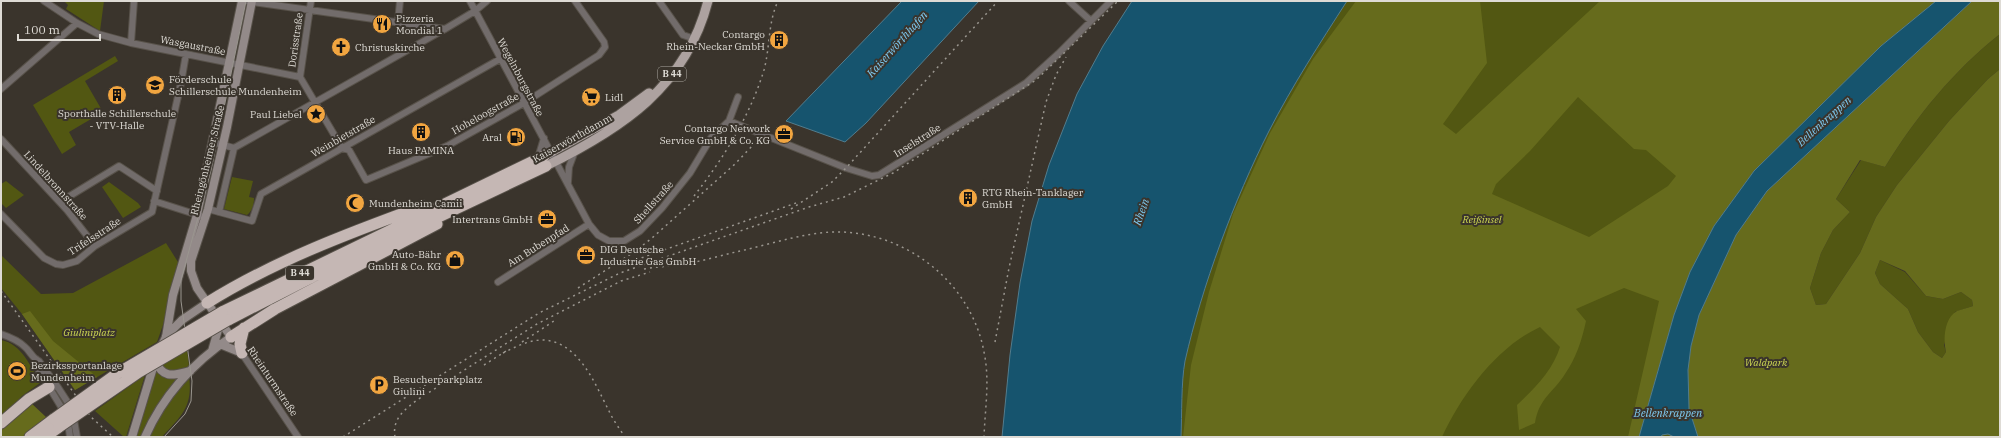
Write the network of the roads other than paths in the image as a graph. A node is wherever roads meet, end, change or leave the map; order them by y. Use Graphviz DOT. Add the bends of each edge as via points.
graph roads {
  1 [pos="44,1"];
  2 [pos="134,1"];
  3 [pos="248,1"];
  4 [pos="311,1"];
  5 [pos="400,1"];
  6 [pos="470,1"];
  7 [pos="487,1"];
  8 [pos="575,1"];
  9 [pos="659,1"];
  10 [pos="702,1"];
  11 [pos="708,1"];
  12 [pos="1069,1"];
  13 [pos="1111,1"];
  14 [pos="310,9"];
  15 [pos="475,11"];
  16 [pos="1091,21"];
  17 [pos="398,22"];
  18 [pos="77,23"];
  19 [pos="445,29"];
  20 [pos="689,37"];
  21 [pos="130,43"];
  22 [pos="186,54"];
  23 [pos="500,59"];
  24 [pos="229,62"];
  25 [pos="239,64"];
  26 [pos="300,77"];
  27 [pos="1,89"];
  28 [pos="738,97"];
  29 [pos="313,102"];
  30 [pos="524,103"];
  31 [pos="729,121"];
  32 [pos="1,138"];
  33 [pos="544,138"];
  34 [pos="212,142"];
  35 [pos="223,144"];
  36 [pos="234,148"];
  37 [pos="342,148"];
  38 [pos="575,151"];
  39 [pos="547,159"];
  40 [pos="366,180"];
  41 [pos="568,184"];
  42 [pos="478,187"];
  43 [pos="157,191"];
  44 [pos="154,201"];
  45 [pos="60,202"];
  46 [pos="460,207"];
  47 [pos="219,212"];
  48 [pos="203,213"];
  49 [pos="1,214"];
  50 [pos="590,224"];
  51 [pos="95,246"];
  52 [pos="498,282"];
  53 [pos="207,303"];
  54 [pos="223,318"];
  55 [pos="244,328"];
  56 [pos="1,334"];
  57 [pos="166,337"];
  58 [pos="231,337"];
  59 [pos="220,344"];
  60 [pos="212,351"];
  61 [pos="242,353"];
  62 [pos="155,360"];
  63 [pos="190,370"];
  64 [pos="53,387"];
  65 [pos="1,423"];
  66 [pos="57,423"];
  67 [pos="30,437"];
  68 [pos="45,437"];
  69 [pos="70,437"];
  70 [pos="77,437"];
  71 [pos="132,437"];
  72 [pos="145,437"];
  73 [pos="298,437"];
  1 -- 18 [label="street, Wasgaustraße"];
  2 -- 21 [label="street"];
  3 -- 14 [label="street"];
  3 -- 24 [label="street, Rheingönheimer Straße"];
  3 -- 25 [label="street, Rheingönheimer Straße"];
  4 -- 14 [label="street, Dorisstraße"];
  5 -- 17 [label="street"];
  6 -- 15 [label="street, Wegelnburgstraße"];
  7 -- 15 [label="street"];
  8 -- 30 [label="street, Hoheloogstraße" via="605,47 599,55"];
  9 -- 20 [label="street" via="683,35"];
  10 -- 20 [label="main road, Kaiserwörthdamm / B 44"];
  11 -- 38 [label="main road, Kaiserwörthdamm / B 44" via="691,47 677,69 656,93 620,124"];
  12 -- 16 [label="street"];
  13 -- 16 [label="street, Inselstraße"];
  14 -- 17 [label="street"];
  14 -- 26 [label="street, Dorisstraße"];
  15 -- 19 [label="street"];
  15 -- 23 [label="street, Wegelnburgstraße"];
  16 -- 31 [label="street, Inselstraße" via="1026,83 879,175 872,176 854,171"];
  17 -- 19 [label="street"];
  18 -- 21 [label="street, Wasgaustraße" via="98,34"];
  18 -- 27 [label="street"];
  19 -- 29 [label="street"];
  20 -- 39 [label="main road, Kaiserwörthdamm / B 44" via="671,68 648,94"];
  21 -- 22 [label="street, Wasgaustraße"];
  22 -- 24 [label="street, Wasgaustraße"];
  22 -- 43 [label="street, Trifelsstraße"];
  23 -- 30 [label="street, Wegelnburgstraße"];
  23 -- 37 [label="street, Weinbietstraße"];
  24 -- 25 [label="street, Wasgaustraße"];
  24 -- 34 [label="street, Rheingönheimer Straße"];
  25 -- 26 [label="street, Wasgaustraße"];
  25 -- 35 [label="street, Rheingönheimer Straße"];
  26 -- 29 [label="street, Dorisstraße"];
  28 -- 31 [label="street, Shellstraße"];
  29 -- 36 [label="street"];
  29 -- 37 [label="street, Dorisstraße"];
  30 -- 33 [label="street, Wegelnburgstraße"];
  30 -- 40 [label="street, Hoheloogstraße" via="447,146"];
  31 -- 50 [label="street, Shellstraße" via="711,138 690,174 674,194 637,234 624,241 609,241 598,235"];
  32 -- 45 [label="street, Lindelbronnstraße"];
  33 -- 39 [label="street"];
  33 -- 39 [label="street, Wegelnburgstraße"];
  34 -- 35 [label="street"];
  34 -- 48 [label="street, Rheingönheimer Straße"];
  35 -- 36 [label="street"];
  35 -- 48 [label="street, Rheingönheimer Straße"];
  36 -- 47 [label="street"];
  37 -- 40 [label="street, Dorisstraße" via="349,150"];
  37 -- 47 [label="street, Weinbietstraße" via="261,194 252,221"];
  38 -- 39 [label="main road, Kaiserwörthdamm / B 44"];
  38 -- 41 [label="street" via="569,167"];
  39 -- 41 [label="street, Shellstraße"];
  39 -- 42 [label="highway, Kaiserwörthdamm / B 44"];
  39 -- 46 [label="highway, Kaiserwörthdamm / B 44"];
  41 -- 50 [label="street, Shellstraße"];
  42 -- 53 [label="highway" via="358,230 292,257"];
  42 -- 54 [label="highway, B 44"];
  43 -- 44 [label="street, Trifelsstraße"];
  43 -- 45 [label="street" via="118,166"];
  44 -- 48 [label="street"];
  44 -- 51 [label="street, Trifelsstraße" via="152,212"];
  45 -- 51 [label="street, Lindelbronnstraße"];
  46 -- 54 [label="highway, B 44"];
  46 -- 55 [label="highway" via="421,234"];
  47 -- 48 [label="street, Weinbietstraße"];
  48 -- 53 [label="street, Rheingönheimer Straße" via="191,261 191,271 196,288"];
  48 -- 57 [label="street, Rheingönheimer Straße" via="180,272"];
  49 -- 51 [label="street, Trifelsstraße" via="44,258 56,264 77,261"];
  50 -- 52 [label="street, Am Bubenpfad"];
  53 -- 54 [label="street, Rheingönheimer Straße"];
  53 -- 57 [label="street" via="182,320"];
  54 -- 58 [label="street, Rheingönheimer Straße"];
  54 -- 60 [label="street"];
  54 -- 66 [label="highway, B 44, bridge" via="118,373"];
  55 -- 58 [label="highway"];
  55 -- 61 [label="highway" via="240,344"];
  56 -- 64 [label="street" via="18,341 36,359 35,364"];
  57 -- 62 [label="street"];
  58 -- 59 [label="street"];
  58 -- 61 [label="street, Rheinturmstraße"];
  59 -- 60 [label="street"];
  59 -- 61 [label="street"];
  60 -- 63 [label="street"];
  61 -- 73 [label="street, Rheinturmstraße"];
  62 -- 63 [label="street" via="163,373 170,375"];
  62 -- 71 [label="street"];
  63 -- 72 [label="street" via="164,403"];
  64 -- 65 [label="highway" via="29,399"];
  64 -- 69 [label="street" via="65,414"];
  64 -- 70 [label="street" via="72,409"];
  66 -- 67 [label="highway, B 44"];
  66 -- 68 [label="highway, B 44"];
}
